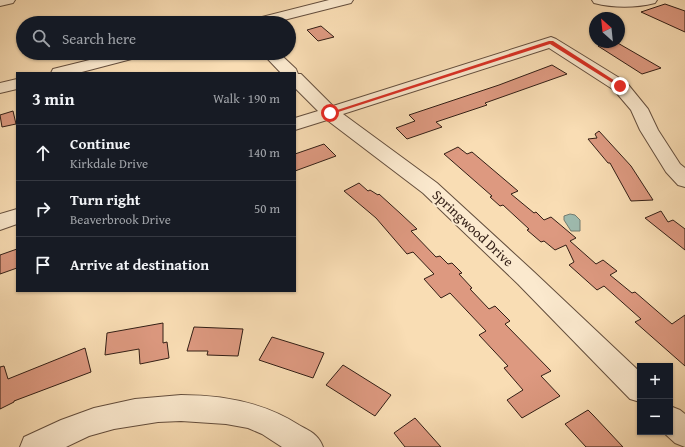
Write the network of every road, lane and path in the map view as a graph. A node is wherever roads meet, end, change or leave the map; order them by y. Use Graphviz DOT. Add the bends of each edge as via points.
graph roads {
  1 [pos="8,0"];
  2 [pos="346,0"];
  3 [pos="599,0"];
  4 [pos="650,0"];
  5 [pos="0,2"];
  6 [pos="283,16"];
  7 [pos="109,60"];
  8 [pos="277,60"];
  9 [pos="62,72"];
  10 [pos="289,72"];
  11 [pos="296,79"];
  12 [pos="16,84"];
  13 [pos="0,88"];
  14 [pos="330,113"];
  15 [pos="296,124"];
  16 [pos="685,180"];
  17 [pos="16,216"];
  18 [pos="0,222"];
  19 [pos="637,387"];
  20 [pos="673,421"];
  21 [pos="685,433"];
  22 [pos="36,447"];
  23 [pos="308,447"];
  1 -- 5 [label="street"];
  2 -- 6 [label="street"];
  3 -- 4 [label="street" via="616,3"];
  7 -- 9 [label="street"];
  8 -- 10 [label="street"];
  11 -- 14 [label="street, Springwood Drive"];
  12 -- 13 [label="street"];
  14 -- 15 [label="street"];
  14 -- 16 [label="street" via="551,42 620,86 639,109 673,168"];
  14 -- 19 [label="street, Springwood Drive" via="430,188"];
  17 -- 18 [label="street"];
  20 -- 21 [label="street"];
  22 -- 23 [label="street" via="92,421 178,407 218,410 267,422"];
}
